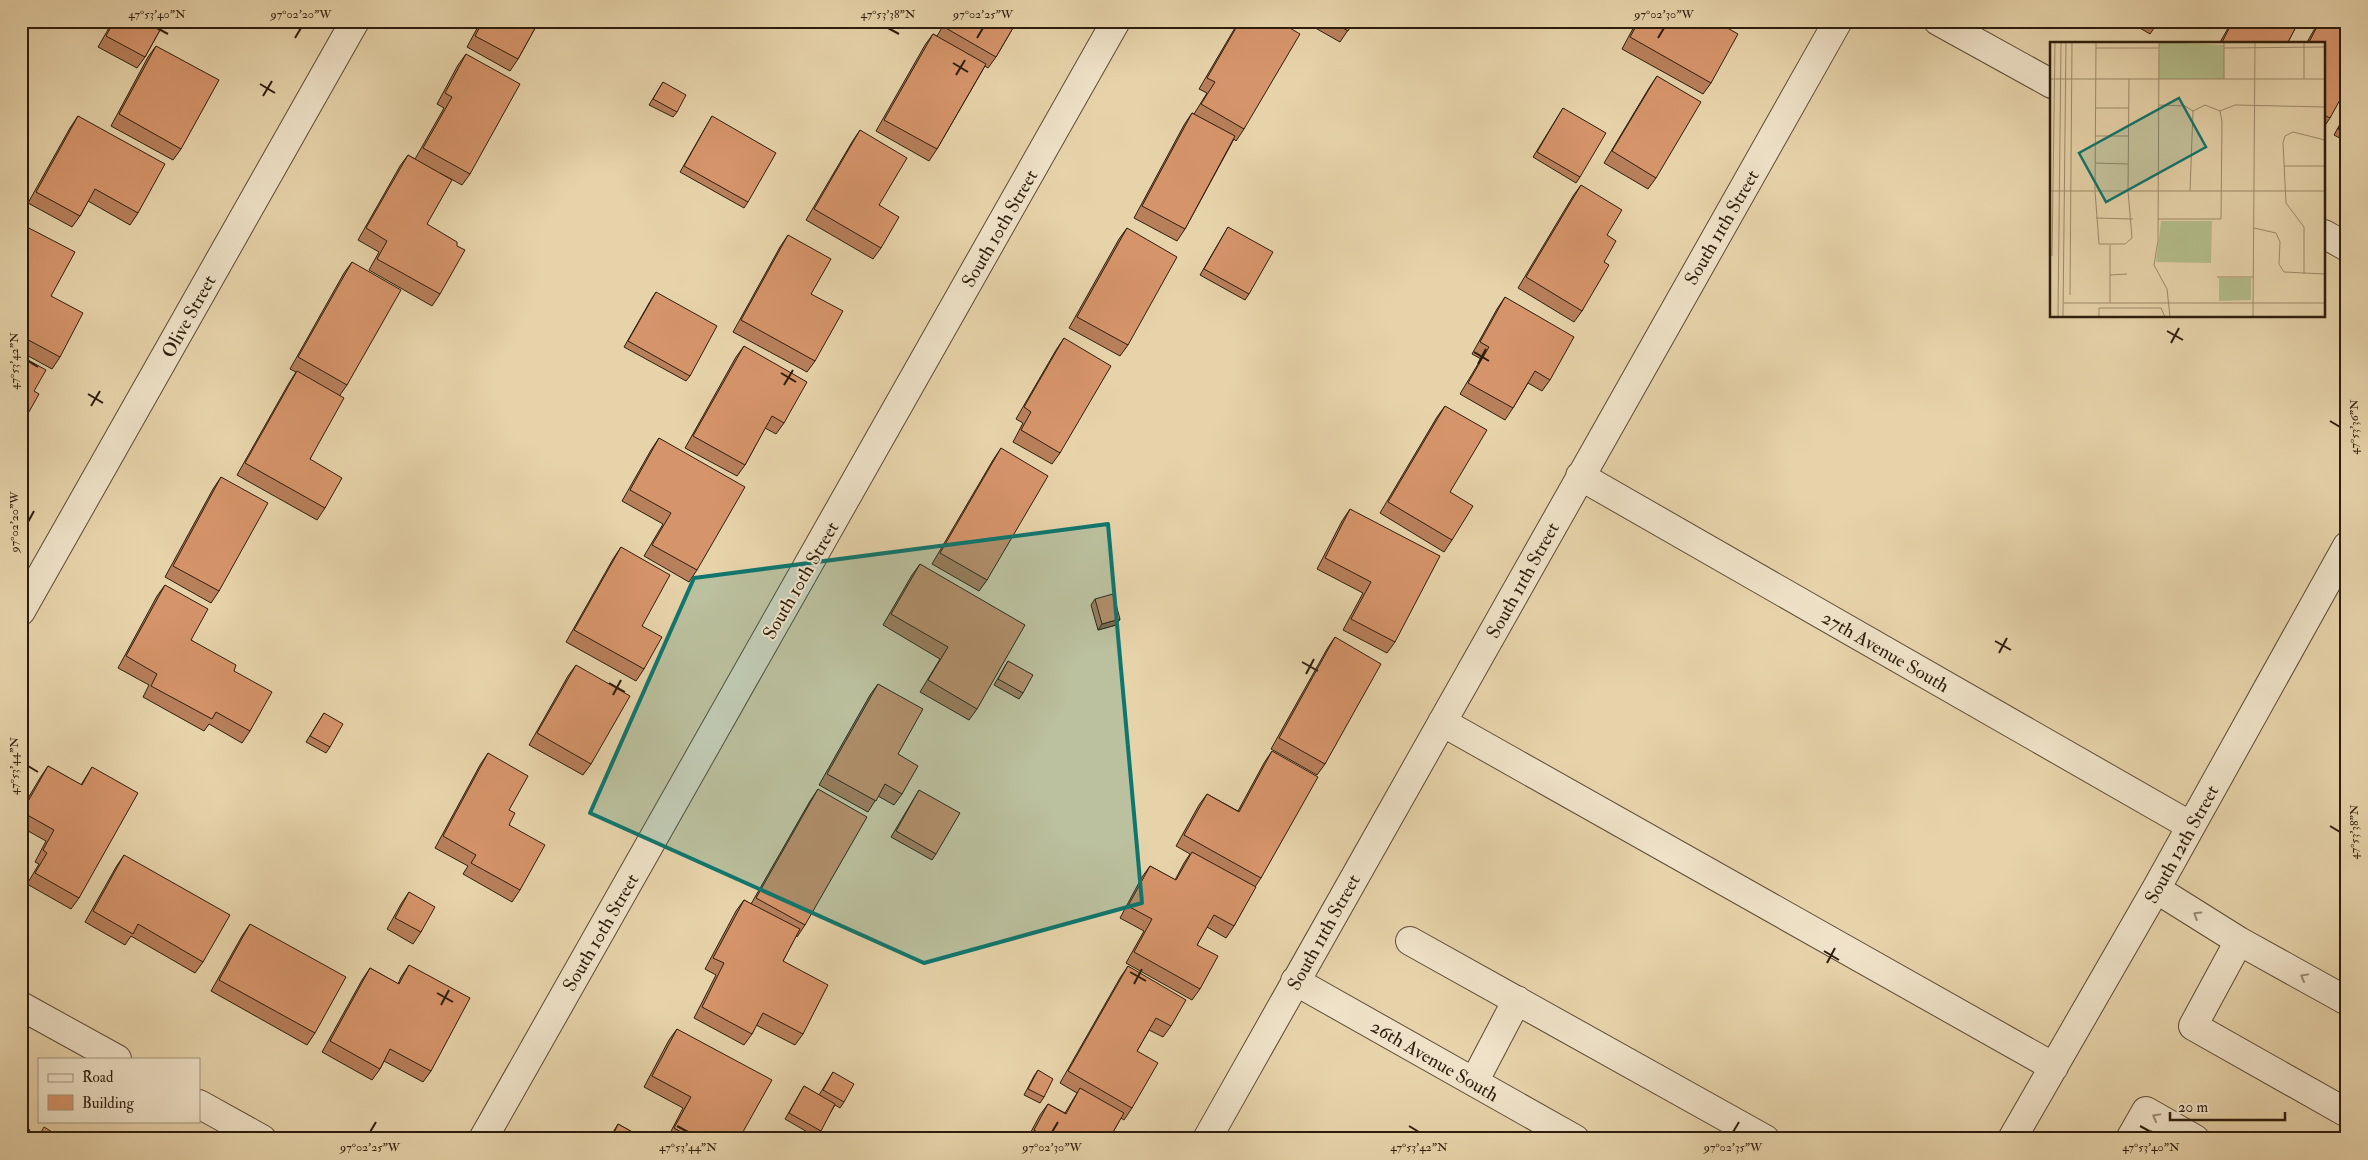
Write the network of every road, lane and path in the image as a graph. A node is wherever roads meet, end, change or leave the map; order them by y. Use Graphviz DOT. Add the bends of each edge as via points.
graph roads {
  1 [pos="355,21"];
  2 [pos="1116,21"];
  3 [pos="1838,21"];
  4 [pos="1938,21"];
  5 [pos="2050,83"];
  6 [pos="2326,235"];
  7 [pos="2347,247"];
  8 [pos="1580,476"];
  9 [pos="2347,546"];
  10 [pos="21,612"];
  11 [pos="1442,722"];
  12 [pos="2191,826"];
  13 [pos="2156,889"];
  14 [pos="2239,941"];
  15 [pos="1410,942"];
  16 [pos="1296,981"];
  17 [pos="1517,1000"];
  18 [pos="2347,1001"];
  19 [pos="21,1006"];
  20 [pos="115,1058"];
  21 [pos="2054,1067"];
  22 [pos="1474,1082"];
  23 [pos="200,1105"];
  24 [pos="2347,1113"];
  25 [pos="1759,1137"];
  26 [pos="262,1139"];
  27 [pos="483,1139"];
  28 [pos="1207,1139"];
  29 [pos="1575,1139"];
  30 [pos="2012,1139"];
  31 [pos="2130,1139"];
  32 [pos="2195,1139"];
  1 -- 10 [label="street, Olive Street"];
  2 -- 27 [label="street, South 10th Street"];
  3 -- 8 [label="street, South 11th Street"];
  4 -- 5 [label="street"];
  6 -- 7 [label="street"];
  8 -- 11 [label="street, South 11th Street"];
  8 -- 12 [label="street, 27th Avenue South"];
  9 -- 12 [label="street, South 12th Street"];
  11 -- 16 [label="street, South 11th Street"];
  11 -- 21 [label="street"];
  12 -- 13 [label="street, South 12th Street"];
  14 -- 13 [label="street, one-way"];
  13 -- 21 [label="street, South 12th Street"];
  18 -- 14 [label="street, one-way"];
  14 -- 24 [label="street" via="2193,1026"];
  15 -- 17 [label="street"];
  16 -- 22 [label="street, 26th Avenue South"];
  16 -- 28 [label="street, South 11th Street"];
  17 -- 22 [label="street"];
  17 -- 25 [label="street"];
  19 -- 20 [label="street"];
  21 -- 30 [label="street, South 12th Street"];
  22 -- 29 [label="street, 26th Avenue South"];
  23 -- 26 [label="street"];
  32 -- 31 [label="street, one-way" via="2146,1111"];
}
